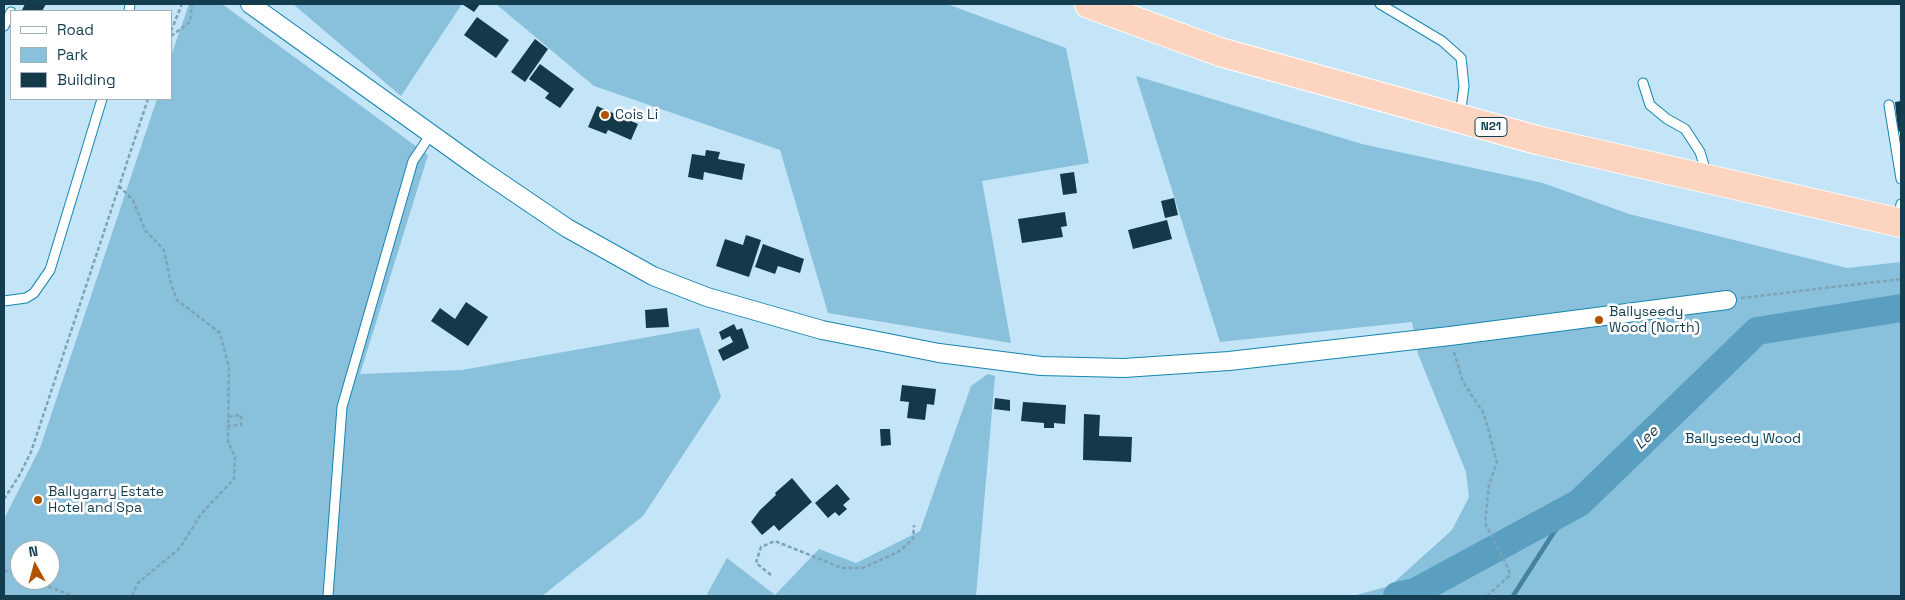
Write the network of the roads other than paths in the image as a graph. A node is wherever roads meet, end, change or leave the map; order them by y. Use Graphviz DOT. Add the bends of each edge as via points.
graph roads {
  1 [pos="250,4"];
  2 [pos="1089,4"];
  3 [pos="1380,4"];
  4 [pos="10,14"];
  5 [pos="4,26"];
  6 [pos="1643,83"];
  7 [pos="102,100"];
  8 [pos="1889,105"];
  9 [pos="1460,119"];
  10 [pos="431,134"];
  11 [pos="1901,179"];
  12 [pos="1708,180"];
  13 [pos="1900,216"];
  14 [pos="1727,300"];
  15 [pos="4,301"];
  16 [pos="328,596"];
  1 -- 10 [label="street"];
  2 -- 9 [label="highway, N21" via="1220,52"];
  3 -- 9 [label="lane" via="1442,41 1460,58 1464,86"];
  4 -- 5 [label="lane"];
  6 -- 12 [label="lane" via="1650,105 1685,129 1700,152"];
  7 -- 15 [label="lane" via="50,270 34,293 26,298"];
  8 -- 11 [label="lane"];
  9 -- 12 [label="highway, N21"];
  10 -- 14 [label="street" via="567,228 661,279 707,297 822,330 939,353 1032,365 1065,368 1172,366 1450,336"];
  10 -- 16 [label="lane" via="413,161 342,407"];
  12 -- 13 [label="highway, N21"];
}
